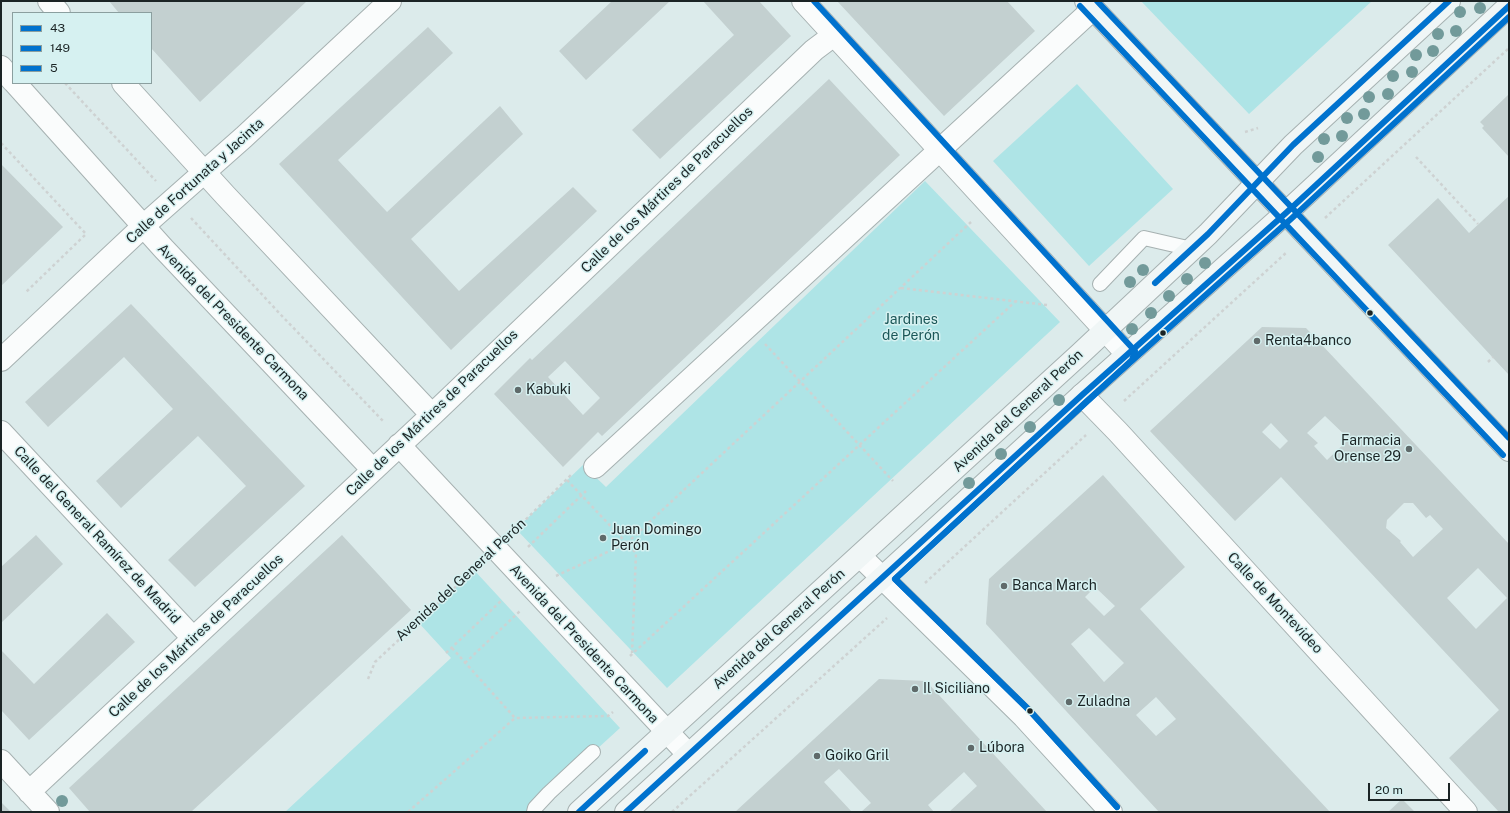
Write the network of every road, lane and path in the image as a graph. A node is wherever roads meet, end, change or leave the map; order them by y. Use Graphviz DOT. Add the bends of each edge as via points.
graph roads {
  1 [pos="48,1"];
  2 [pos="390,1"];
  3 [pos="803,1"];
  4 [pos="1450,1"];
  5 [pos="1090,5"];
  6 [pos="1509,6"];
  7 [pos="59,12"];
  8 [pos="834,35"];
  9 [pos="1,67"];
  10 [pos="12,80"];
  11 [pos="16,84"];
  12 [pos="66,84"];
  13 [pos="124,84"];
  14 [pos="1,143"];
  15 [pos="941,150"];
  16 [pos="1416,157"];
  17 [pos="205,172"];
  18 [pos="1257,182"];
  19 [pos="173,200"];
  20 [pos="1287,212"];
  21 [pos="972,220"];
  22 [pos="1478,224"];
  23 [pos="143,227"];
  24 [pos="1192,249"];
  25 [pos="1100,284"];
  26 [pos="900,288"];
  27 [pos="25,293"];
  28 [pos="1016,301"];
  29 [pos="1055,306"];
  30 [pos="1106,330"];
  31 [pos="760,338"];
  32 [pos="1127,354"];
  33 [pos="1492,357"];
  34 [pos="1,360"];
  35 [pos="1488,362"];
  36 [pos="800,382"];
  37 [pos="1082,395"];
  38 [pos="432,415"];
  39 [pos="383,421"];
  40 [pos="1,432"];
  41 [pos="399,445"];
  42 [pos="859,445"];
  43 [pos="1509,450"];
  44 [pos="595,468"];
  45 [pos="374,470"];
  46 [pos="567,480"];
  47 [pos="893,482"];
  48 [pos="587,490"];
  49 [pos="582,495"];
  50 [pos="627,544"];
  51 [pos="496,549"];
  52 [pos="524,550"];
  53 [pos="860,556"];
  54 [pos="552,579"];
  55 [pos="883,579"];
  56 [pos="502,600"];
  57 [pos="524,608"];
  58 [pos="194,638"];
  59 [pos="452,648"];
  60 [pos="446,653"];
  61 [pos="465,663"];
  62 [pos="368,679"];
  63 [pos="618,708"];
  64 [pos="515,718"];
  65 [pos="667,731"];
  66 [pos="593,752"];
  67 [pos="688,754"];
  68 [pos="1,761"];
  69 [pos="29,792"];
  70 [pos="48,812"];
  71 [pos="408,812"];
  72 [pos="534,812"];
  73 [pos="579,812"];
  74 [pos="626,812"];
  75 [pos="1111,812"];
  76 [pos="1466,812"];
  1 -- 7 [label="street"];
  2 -- 17 [label="street, Calle de Fortunata y Jacinta"];
  3 -- 8 [label="street"];
  4 -- 18 [label="main road, Avenida del General Perón" via="1293,145"];
  5 -- 15 [label="street"];
  5 -- 18 [label="main road"];
  6 -- 20 [label="main road"];
  8 -- 15 [label="street"];
  8 -- 38 [label="street, Calle de los Mártires de Paracuellos" via="814,50"];
  9 -- 10 [label="street"];
  11 -- 23 [label="street, Avenida del Presidente Carmona"];
  12 -- 19 [label="path"];
  13 -- 17 [label="street"];
  14 -- 27 [label="path" via="86,234"];
  15 -- 30 [label="street"];
  15 -- 44 [label="street"];
  16 -- 22 [label="path"];
  17 -- 19 [label="street, Calle de Fortunata y Jacinta"];
  17 -- 38 [label="street"];
  18 -- 20 [label="main road"];
  18 -- 24 [label="main road, Avenida del General Perón"];
  19 -- 23 [label="street, Calle de Fortunata y Jacinta"];
  19 -- 39 [label="path"];
  20 -- 32 [label="main road"];
  20 -- 43 [label="main road"];
  21 -- 26 [label="path"];
  23 -- 34 [label="street, Calle de Fortunata y Jacinta"];
  23 -- 45 [label="street, Avenida del Presidente Carmona"];
  24 -- 25 [label="lane" via="1144,238"];
  24 -- 30 [label="main road, Avenida del General Perón"];
  26 -- 28 [label="path"];
  26 -- 36 [label="path"];
  28 -- 29 [label="path"];
  28 -- 42 [label="path"];
  30 -- 32 [label="street"];
  30 -- 53 [label="main road, Avenida del General Perón"];
  31 -- 36 [label="path"];
  32 -- 37 [label="main road"];
  33 -- 35 [label="path"];
  36 -- 42 [label="path"];
  36 -- 50 [label="path"];
  37 -- 55 [label="main road"];
  37 -- 76 [label="street, Calle de Montevideo"];
  38 -- 41 [label="street, Calle de los Mártires de Paracuellos"];
  40 -- 58 [label="street, Calle del General Ramírez de Madrid"];
  41 -- 45 [label="street, Calle de los Mártires de Paracuellos"];
  41 -- 51 [label="street, Avenida del Presidente Carmona"];
  42 -- 47 [label="path"];
  42 -- 50 [label="path" via="632,653 636,553"];
  44 -- 46 [label="path, Avenida del General Perón" via="583,465"];
  45 -- 58 [label="street, Calle de los Mártires de Paracuellos"];
  46 -- 49 [label="path"];
  46 -- 51 [label="path, Avenida del General Perón"];
  48 -- 49 [label="path"];
  49 -- 50 [label="path"];
  49 -- 52 [label="path"];
  50 -- 54 [label="path"];
  51 -- 62 [label="path, Avenida del General Perón" via="375,662"];
  51 -- 65 [label="street, Avenida del Presidente Carmona"];
  53 -- 55 [label="street"];
  53 -- 65 [label="main road, Avenida del General Perón"];
  55 -- 67 [label="main road"];
  55 -- 75 [label="street" via="1024,717"];
  56 -- 59 [label="path"];
  57 -- 61 [label="path"];
  58 -- 69 [label="street, Calle de los Mártires de Paracuellos"];
  59 -- 60 [label="path"];
  59 -- 61 [label="path"];
  61 -- 64 [label="path"];
  63 -- 64 [label="path" via="608,716"];
  64 -- 71 [label="path"];
  65 -- 67 [label="street, Avenida del Presidente Carmona"];
  65 -- 73 [label="main road, Avenida del General Perón"];
  66 -- 72 [label="lane" via="549,793"];
  67 -- 74 [label="main road"];
  68 -- 69 [label="street"];
  69 -- 70 [label="street"];
}
